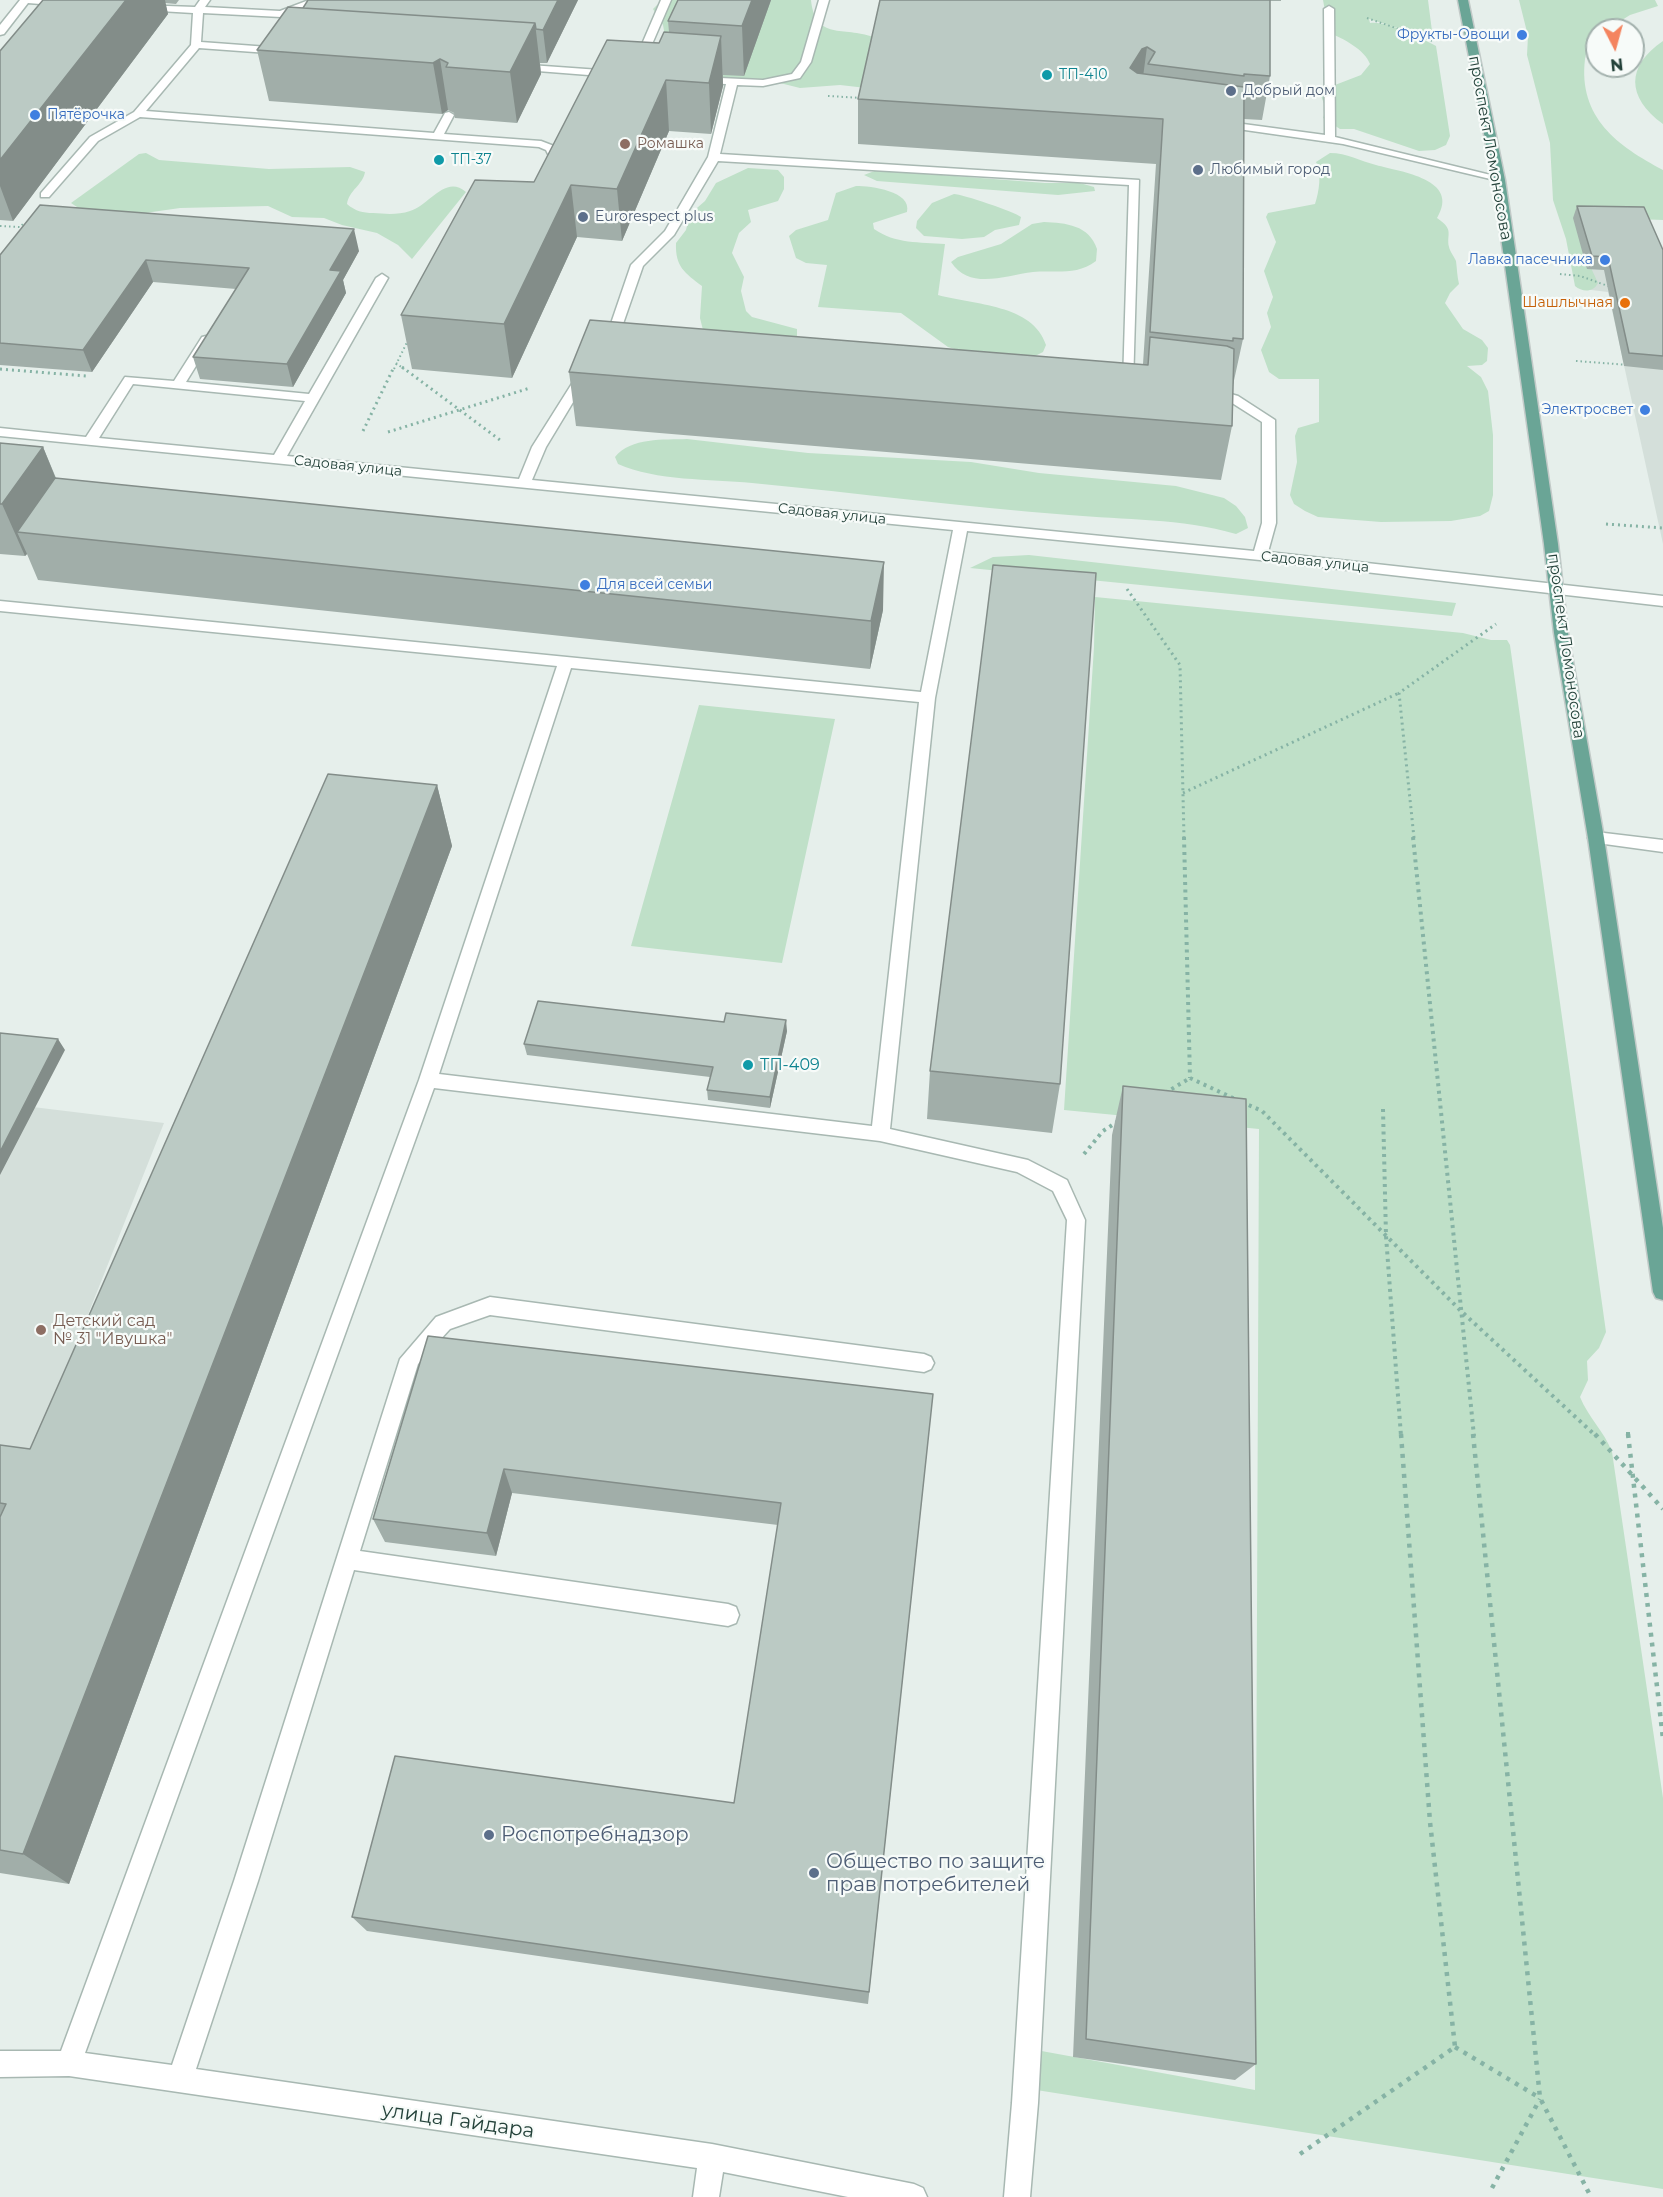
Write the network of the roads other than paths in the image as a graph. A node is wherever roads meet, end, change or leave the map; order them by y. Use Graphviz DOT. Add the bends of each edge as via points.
graph roads {
  1 [pos="25,0"];
  2 [pos="205,0"];
  3 [pos="318,0"];
  4 [pos="666,0"];
  5 [pos="824,0"];
  6 [pos="1463,0"];
  7 [pos="308,3"];
  8 [pos="79,4"];
  9 [pos="133,7"];
  10 [pos="1329,9"];
  11 [pos="198,10"];
  12 [pos="0,32"];
  13 [pos="196,45"];
  14 [pos="290,51"];
  15 [pos="504,66"];
  16 [pos="622,75"];
  17 [pos="645,76"];
  18 [pos="689,79"];
  19 [pos="732,82"];
  20 [pos="138,114"];
  21 [pos="449,115"];
  22 [pos="1203,122"];
  23 [pos="437,137"];
  24 [pos="1330,139"];
  25 [pos="714,157"];
  26 [pos="1499,180"];
  27 [pos="541,185"];
  28 [pos="45,195"];
  29 [pos="382,278"];
  30 [pos="216,326"];
  31 [pos="1129,383"];
  32 [pos="178,384"];
  33 [pos="1198,391"];
  34 [pos="313,398"];
  35 [pos="0,432"];
  36 [pos="90,441"];
  37 [pos="278,460"];
  38 [pos="524,484"];
  39 [pos="961,527"];
  40 [pos="1260,556"];
  41 [pos="1556,588"];
  42 [pos="1663,601"];
  43 [pos="0,606"];
  44 [pos="565,663"];
  45 [pos="927,698"];
  46 [pos="1596,838"];
  47 [pos="1663,846"];
  48 [pos="428,1080"];
  49 [pos="880,1134"];
  50 [pos="1663,1292"];
  51 [pos="924,1363"];
  52 [pos="347,1559"];
  53 [pos="728,1615"];
  54 [pos="69,2063"];
  55 [pos="0,2064"];
  56 [pos="179,2081"];
  57 [pos="712,2157"];
  58 [pos="706,2197"];
  59 [pos="914,2197"];
  60 [pos="1017,2197"];
  1 -- 8 [label="street"];
  1 -- 12 [label="street"];
  2 -- 11 [label="street"];
  3 -- 7 [label="street"];
  4 -- 17 [label="street" via="634,75"];
  5 -- 19 [label="street" via="806,62 796,76 763,84"];
  6 -- 26 [label="main road, проспект Ломоносова"];
  7 -- 11 [label="street" via="281,14"];
  9 -- 11 [label="street"];
  10 -- 24 [label="street"];
  11 -- 13 [label="street"];
  13 -- 14 [label="street"];
  13 -- 20 [label="street"];
  15 -- 16 [label="street"];
  18 -- 19 [label="street"];
  19 -- 25 [label="street"];
  20 -- 23 [label="street"];
  20 -- 28 [label="street" via="94,139"];
  21 -- 23 [label="street"];
  22 -- 24 [label="street"];
  23 -- 27 [label="street" via="541,144 550,148 555,156"];
  24 -- 26 [label="street"];
  25 -- 31 [label="street" via="1135,182"];
  25 -- 38 [label="street" via="670,233 637,266 619,341 593,363 539,447"];
  26 -- 41 [label="main road, проспект Ломоносова"];
  29 -- 34 [label="street"];
  30 -- 32 [label="street"];
  32 -- 34 [label="street"];
  32 -- 36 [label="street" via="129,380"];
  33 -- 40 [label="street" via="1220,393 1269,420 1269,523"];
  34 -- 37 [label="street"];
  35 -- 36 [label="street, Садовая улица"];
  36 -- 37 [label="street, Садовая улица"];
  37 -- 38 [label="street, Садовая улица"];
  38 -- 39 [label="street, Садовая улица"];
  39 -- 40 [label="street, Садовая улица"];
  39 -- 45 [label="street"];
  40 -- 41 [label="street, Садовая улица"];
  41 -- 42 [label="street, Садовая улица"];
  41 -- 46 [label="main road, проспект Ломоносова"];
  43 -- 44 [label="street"];
  44 -- 45 [label="street"];
  44 -- 48 [label="street"];
  45 -- 49 [label="street"];
  46 -- 47 [label="street"];
  46 -- 50 [label="main road, проспект Ломоносова"];
  48 -- 49 [label="street"];
  48 -- 54 [label="street"];
  49 -- 60 [label="street" via="1021,1165 1060,1186 1076,1220"];
  51 -- 52 [label="street" via="490,1306 443,1323 410,1359"];
  52 -- 53 [label="street"];
  52 -- 56 [label="street"];
  54 -- 55 [label="street, улица Гайдара"];
  54 -- 56 [label="street, улица Гайдара"];
  56 -- 57 [label="street, улица Гайдара"];
  57 -- 58 [label="street"];
  57 -- 59 [label="street, улица Гайдара"];
}
